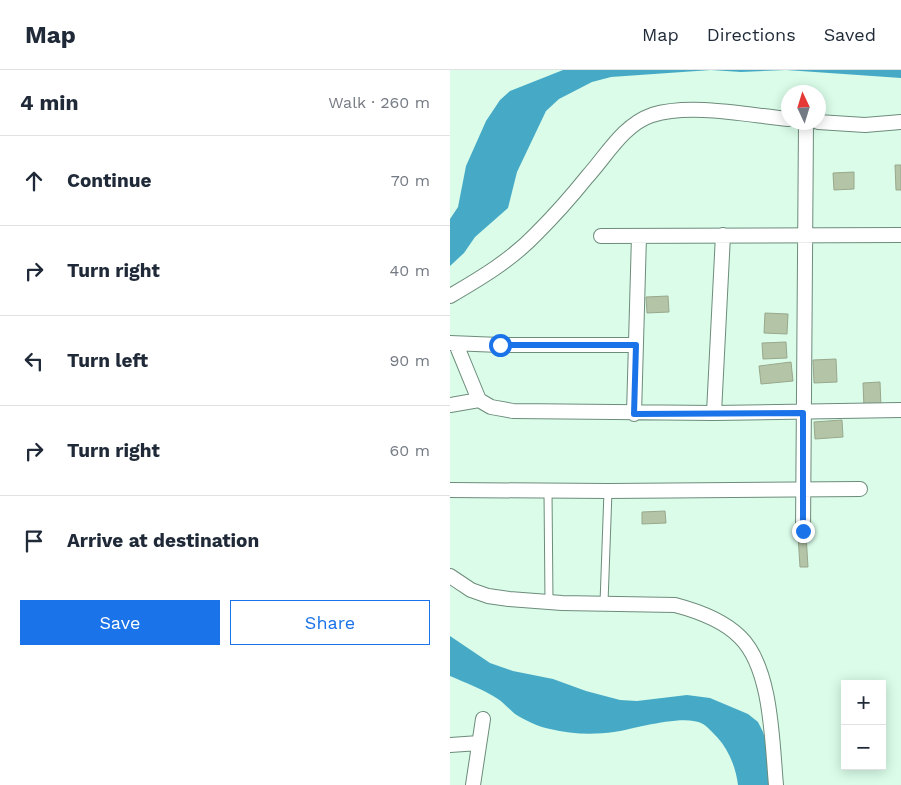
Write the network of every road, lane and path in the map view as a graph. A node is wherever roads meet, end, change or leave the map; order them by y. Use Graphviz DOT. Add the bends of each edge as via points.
graph roads {
  1 [pos="781,118"];
  2 [pos="901,122"];
  3 [pos="826,123"];
  4 [pos="806,130"];
  5 [pos="805,234"];
  6 [pos="723,235"];
  7 [pos="901,235"];
  8 [pos="601,236"];
  9 [pos="639,236"];
  10 [pos="450,296"];
  11 [pos="453,344"];
  12 [pos="636,345"];
  13 [pos="478,400"];
  14 [pos="450,405"];
  15 [pos="901,410"];
  16 [pos="714,413"];
  17 [pos="803,413"];
  18 [pos="634,414"];
  19 [pos="803,489"];
  20 [pos="450,490"];
  21 [pos="860,490"];
  22 [pos="548,491"];
  23 [pos="608,492"];
  24 [pos="803,531"];
  25 [pos="450,576"];
  26 [pos="549,602"];
  27 [pos="604,603"];
  28 [pos="483,719"];
  29 [pos="479,743"];
  30 [pos="450,745"];
  31 [pos="473,785"];
  32 [pos="776,785"];
  1 -- 10 [label="street" via="696,109 653,115 637,121 622,134 535,235 507,261"];
  2 -- 3 [label="street" via="865,125"];
  4 -- 5 [label="street"];
  5 -- 6 [label="street"];
  5 -- 7 [label="street"];
  5 -- 17 [label="street"];
  6 -- 9 [label="street"];
  6 -- 16 [label="street"];
  8 -- 9 [label="street"];
  9 -- 12 [label="street"];
  11 -- 12 [label="street"];
  11 -- 13 [label="street"];
  12 -- 18 [label="street"];
  13 -- 14 [label="street"];
  13 -- 18 [label="street" via="491,407 513,411"];
  15 -- 17 [label="street"];
  16 -- 17 [label="street"];
  16 -- 18 [label="street"];
  17 -- 19 [label="street"];
  19 -- 21 [label="street"];
  19 -- 23 [label="street"];
  19 -- 24 [label="street"];
  20 -- 22 [label="street"];
  22 -- 23 [label="street"];
  22 -- 26 [label="lane"];
  23 -- 27 [label="lane"];
  25 -- 26 [label="street" via="471,590 488,596"];
  26 -- 27 [label="street"];
  27 -- 32 [label="street" via="675,605 716,620 740,637 761,673 769,710"];
  28 -- 29 [label="street"];
  29 -- 30 [label="street"];
  29 -- 31 [label="street"];
}
